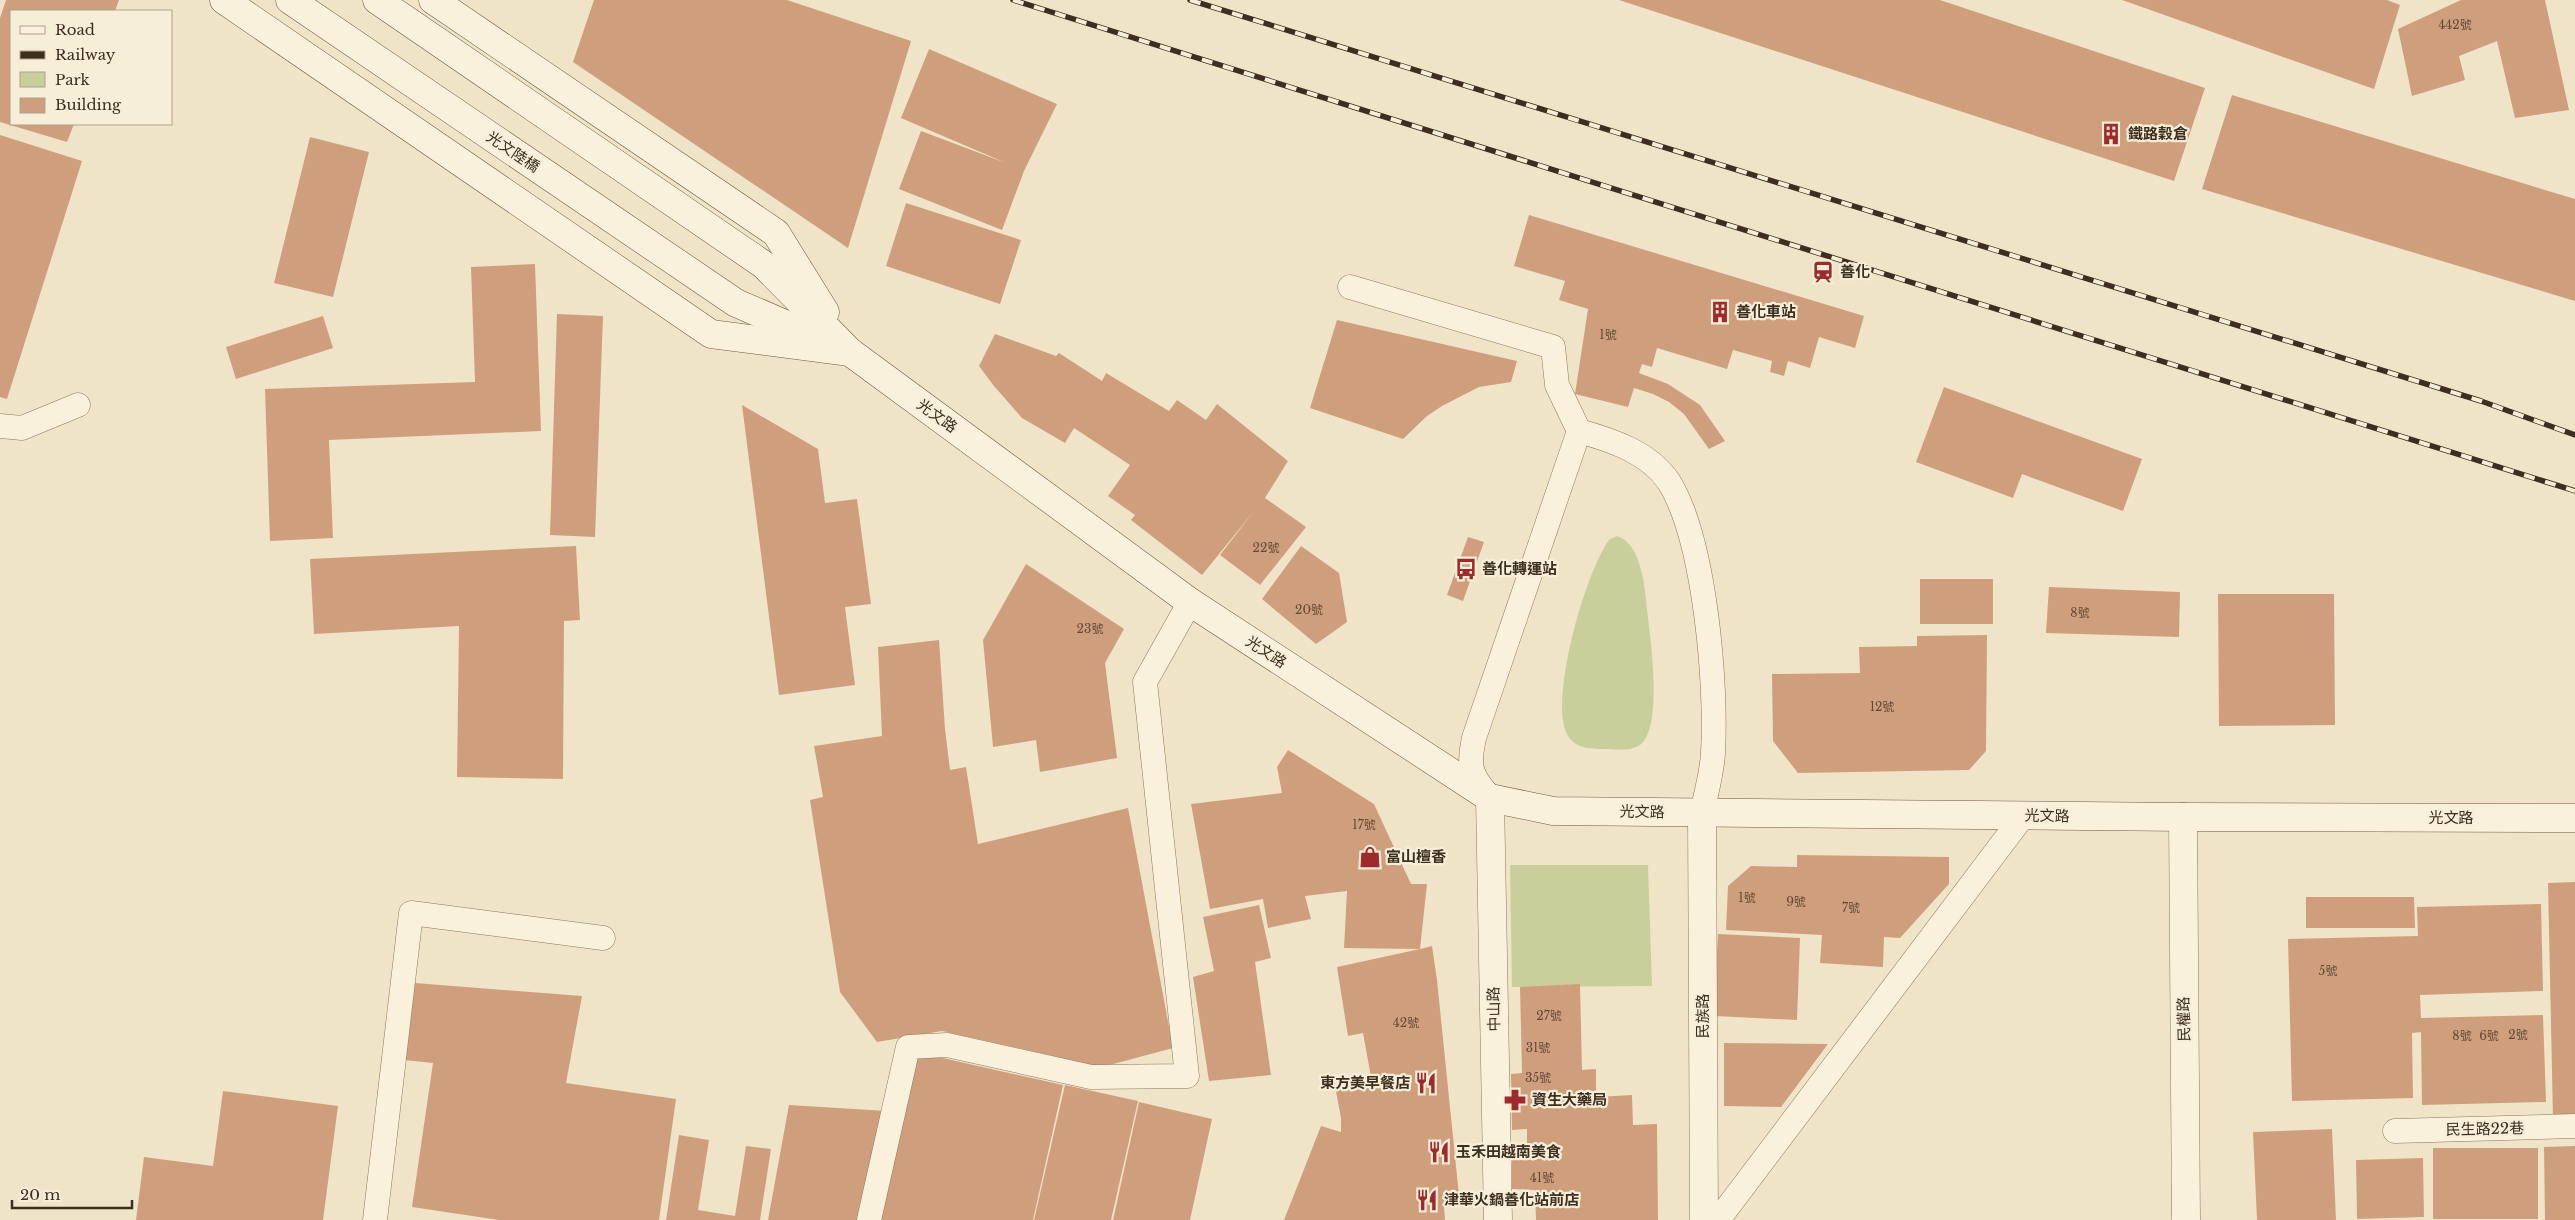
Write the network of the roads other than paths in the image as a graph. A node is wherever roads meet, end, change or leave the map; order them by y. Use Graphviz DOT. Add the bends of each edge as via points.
graph roads {
  1 [pos="224,0"];
  2 [pos="290,0"];
  3 [pos="377,0"];
  4 [pos="433,0"];
  5 [pos="1350,287"];
  6 [pos="850,352"];
  7 [pos="78,405"];
  8 [pos="0,426"];
  9 [pos="1579,430"];
  10 [pos="1190,602"];
  11 [pos="1490,798"];
  12 [pos="1702,813"];
  13 [pos="2023,816"];
  14 [pos="2183,818"];
  15 [pos="2575,818"];
  16 [pos="603,938"];
  17 [pos="2575,1126"];
  18 [pos="2395,1131"];
  19 [pos="375,1220"];
  20 [pos="869,1220"];
  21 [pos="1498,1220"];
  22 [pos="1704,1220"];
  23 [pos="1718,1220"];
  24 [pos="2186,1220"];
  1 -- 6 [label="street" via="710,334"];
  2 -- 6 [label="street, 光文陸橋" via="736,304"];
  3 -- 6 [label="street" via="764,265"];
  4 -- 6 [label="street" via="776,233"];
  5 -- 9 [label="lane" via="1553,347 1557,385"];
  6 -- 10 [label="street, 光文路"];
  7 -- 8 [label="lane" via="22,428"];
  9 -- 11 [label="lane" via="1474,738 1471,767 1474,779"];
  9 -- 12 [label="lane" via="1616,441 1652,464 1668,482 1684,515 1695,551 1712,664 1713,754"];
  10 -- 11 [label="street, 光文路"];
  10 -- 20 [label="lane" via="1145,682 1188,1076 1091,1077 947,1045 908,1047"];
  11 -- 12 [label="street, 光文路" via="1553,811"];
  11 -- 21 [label="street, 中山路"];
  12 -- 13 [label="street, 光文路"];
  12 -- 22 [label="street, 民族路"];
  13 -- 14 [label="street, 光文路"];
  13 -- 23 [label="lane"];
  14 -- 15 [label="street, 光文路"];
  14 -- 24 [label="street, 民權路"];
  16 -- 19 [label="lane" via="411,913"];
  17 -- 18 [label="lane, 民生路22巷"];
}
